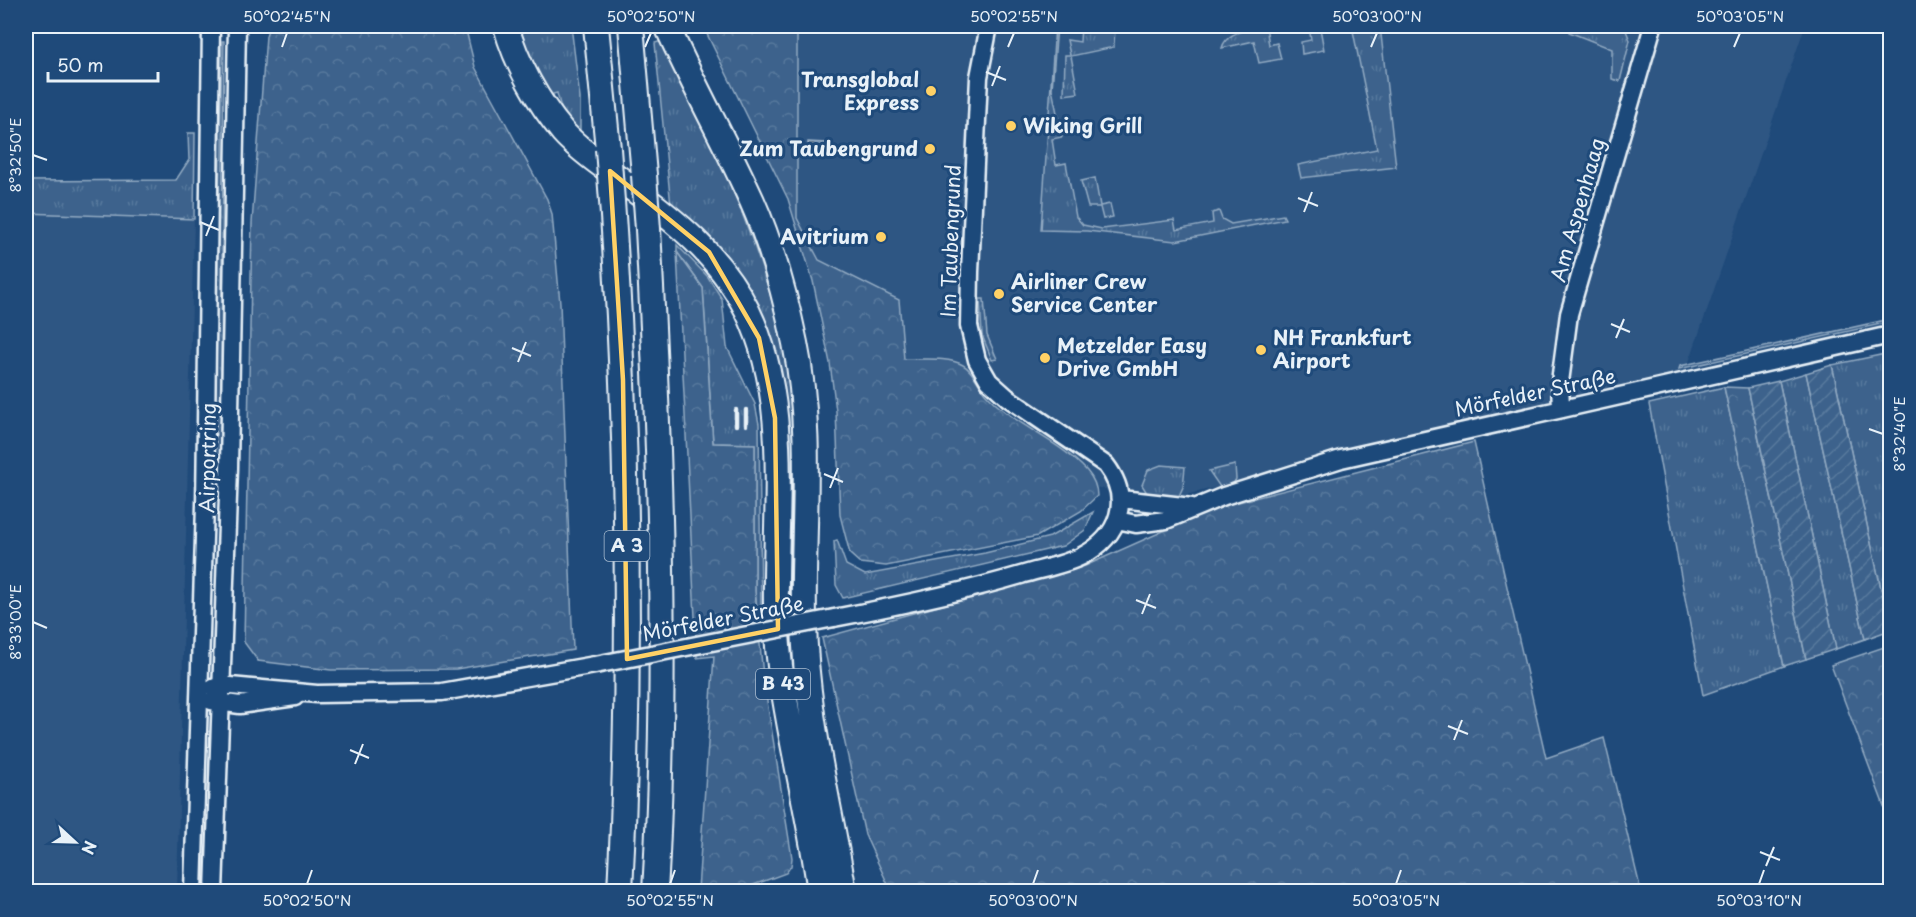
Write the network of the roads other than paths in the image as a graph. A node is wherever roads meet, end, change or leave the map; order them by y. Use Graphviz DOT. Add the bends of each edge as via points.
graph roads {
  1 [pos="212,26"];
  2 [pos="237,26"];
  3 [pos="506,26"];
  4 [pos="596,26"];
  5 [pos="631,26"];
  6 [pos="667,26"];
  7 [pos="989,26"];
  8 [pos="1653,26"];
  9 [pos="1890,335"];
  10 [pos="1561,409"];
  11 [pos="1121,499"];
  12 [pos="1193,507"];
  13 [pos="1117,520"];
  14 [pos="220,685"];
  15 [pos="317,694"];
  16 [pos="198,696"];
  17 [pos="220,705"];
  18 [pos="826,857"];
  19 [pos="193,891"];
  20 [pos="214,891"];
  21 [pos="620,891"];
  22 [pos="655,891"];
  23 [pos="810,891"];
  24 [pos="820,891"];
  25 [pos="844,891"];
  26 [pos="854,891"];
  1 -- 16 [label="street, Airportring"];
  2 -- 14 [label="street, Airportring" via="229,468"];
  3 -- 18 [label="highway, B 43" via="522,68 564,133 676,222 714,260 746,310 766,360 776,418 775,567 780,665 798,766"];
  4 -- 21 [label="highway, A 3, bridge" via="612,201 626,492 627,725"];
  5 -- 22 [label="highway, A 3, bridge" via="648,229 663,587 663,724"];
  6 -- 18 [label="highway, B 43" via="752,200 788,311 805,415 805,640"];
  7 -- 11 [label="street, Im Taubengrund" via="981,62 970,272 969,327 977,360 989,381 1008,398 1106,465 1118,480"];
  8 -- 10 [label="street, Am Aspenhaag" via="1569,314 1560,382"];
  9 -- 10 [label="street, Mörfelder Straße"];
  10 -- 12 [label="street, Mörfelder Straße" via="1341,459"];
  11 -- 12 [label="street, Mörfelder Straße"];
  11 -- 13 [label="street, Mörfelder Straße"];
  12 -- 13 [label="street, Mörfelder Straße" via="1166,520 1136,524"];
  13 -- 15 [label="street, Mörfelder Straße, bridge" via="1091,550 1065,562 972,589 441,693"];
  14 -- 15 [label="street, Mörfelder Straße"];
  14 -- 16 [label="street"];
  14 -- 17 [label="street, Airportring"];
  15 -- 17 [label="street, Mörfelder Straße"];
  16 -- 17 [label="street, Mörfelder Straße"];
  16 -- 19 [label="street, Airportring"];
  17 -- 20 [label="street, Airportring"];
  18 -- 23 [label="highway, B 43"];
  18 -- 24 [label="highway, B 43"];
  18 -- 25 [label="highway, B 43"];
  18 -- 26 [label="highway, B 43"];
}
